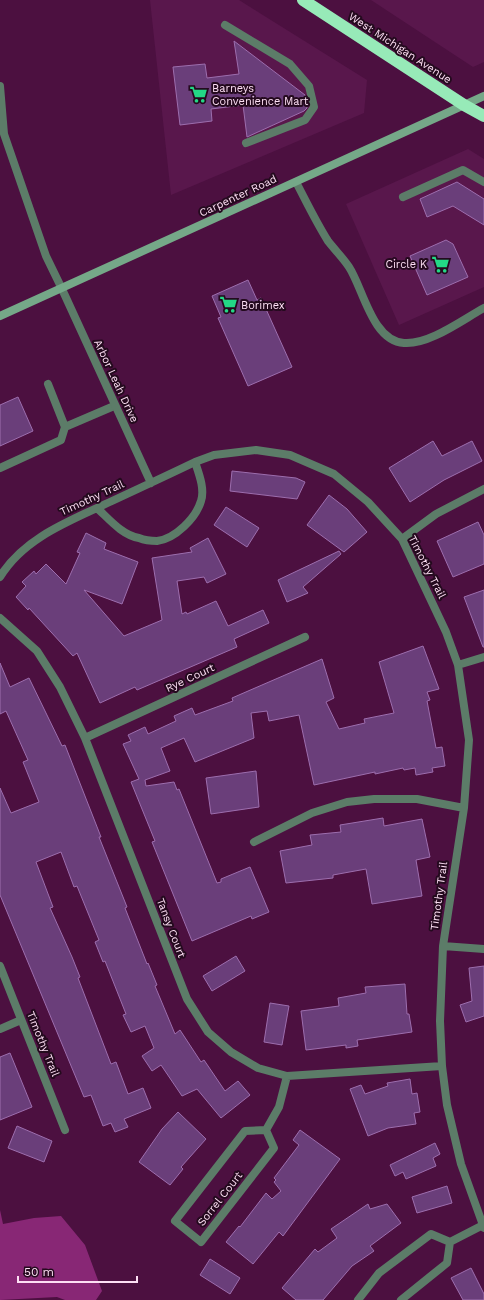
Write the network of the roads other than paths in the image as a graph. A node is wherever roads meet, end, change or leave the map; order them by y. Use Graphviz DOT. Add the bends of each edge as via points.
graph roads {
  1 [pos="303,0"];
  2 [pos="225,25"];
  3 [pos="0,86"];
  4 [pos="484,96"];
  5 [pos="464,105"];
  6 [pos="484,116"];
  7 [pos="246,143"];
  8 [pos="296,182"];
  9 [pos="484,182"];
  10 [pos="402,197"];
  11 [pos="62,289"];
  12 [pos="484,308"];
  13 [pos="0,316"];
  14 [pos="48,384"];
  15 [pos="114,406"];
  16 [pos="65,427"];
  17 [pos="195,462"];
  18 [pos="0,468"];
  19 [pos="151,483"];
  20 [pos="484,490"];
  21 [pos="97,508"];
  22 [pos="402,539"];
  23 [pos="0,577"];
  24 [pos="0,618"];
  25 [pos="305,637"];
  26 [pos="484,657"];
  27 [pos="458,665"];
  28 [pos="85,738"];
  29 [pos="464,808"];
  30 [pos="254,842"];
  31 [pos="443,946"];
  32 [pos="484,949"];
  33 [pos="0,966"];
  34 [pos="21,1020"];
  35 [pos="0,1029"];
  36 [pos="442,1066"];
  37 [pos="287,1076"];
  38 [pos="66,1130"];
  39 [pos="266,1130"];
  40 [pos="483,1227"];
  41 [pos="450,1242"];
  42 [pos="358,1300"];
  43 [pos="401,1300"];
  1 -- 5 [label="highway, West Michigan Avenue"];
  2 -- 7 [label="street" via="290,64 309,86 314,107 305,120"];
  3 -- 11 [label="street, Arbor Leah Drive" via="4,134 46,256"];
  4 -- 5 [label="main road, Carpenter Road"];
  5 -- 6 [label="highway, West Michigan Avenue"];
  5 -- 8 [label="main road, Carpenter Road"];
  8 -- 11 [label="main road, Carpenter Road"];
  8 -- 12 [label="street" via="328,240 350,268 361,295 387,337 402,343 421,342"];
  9 -- 10 [label="street" via="463,170"];
  11 -- 13 [label="main road, Carpenter Road"];
  11 -- 15 [label="street, Arbor Leah Drive"];
  14 -- 16 [label="street"];
  15 -- 16 [label="street"];
  15 -- 19 [label="street, Arbor Leah Drive"];
  16 -- 18 [label="street" via="61,440"];
  17 -- 19 [label="street, Timothy Trail"];
  17 -- 21 [label="street" via="202,487 201,501 192,518 175,533 157,541 138,538 119,529"];
  17 -- 22 [label="street, Timothy Trail" via="214,455 256,450 290,456 334,474 368,502"];
  19 -- 21 [label="street, Timothy Trail"];
  20 -- 22 [label="street" via="436,514"];
  21 -- 23 [label="street, Timothy Trail" via="52,529 25,548"];
  22 -- 27 [label="street, Timothy Trail" via="446,632"];
  24 -- 28 [label="street, Tansy Court" via="37,652 60,687"];
  25 -- 28 [label="street, Rye Court"];
  26 -- 27 [label="street"];
  27 -- 29 [label="street, Timothy Trail" via="469,740"];
  28 -- 37 [label="street, Tansy Court" via="186,999 208,1032 231,1052 258,1068"];
  29 -- 30 [label="street" via="417,799 374,798 347,802 312,813"];
  29 -- 31 [label="street, Timothy Trail"];
  31 -- 32 [label="street, Timothy Trail"];
  31 -- 36 [label="street, Timothy Trail" via="440,1021"];
  33 -- 34 [label="street, Timothy Trail"];
  34 -- 35 [label="street"];
  34 -- 38 [label="street, Timothy Trail"];
  36 -- 37 [label="street, Tansy Court"];
  36 -- 40 [label="street, Timothy Trail" via="447,1105 461,1164"];
  37 -- 39 [label="street" via="279,1107"];
  39 -- 39 [label="street, Sorrel Court" via="245,1131 175,1220 201,1242 274,1148"];
  40 -- 41 [label="street"];
  41 -- 42 [label="street" via="431,1234 379,1272"];
  41 -- 43 [label="street" via="447,1263"];
}
